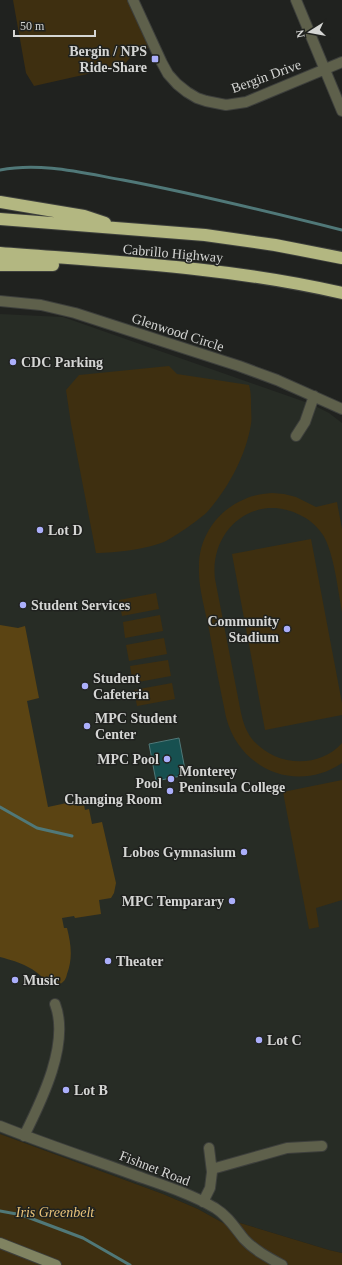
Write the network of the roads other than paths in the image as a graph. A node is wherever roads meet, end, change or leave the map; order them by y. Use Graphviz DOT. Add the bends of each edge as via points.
graph roads {
  1 [pos="134,0"];
  2 [pos="296,0"];
  3 [pos="342,62"];
  4 [pos="325,70"];
  5 [pos="342,111"];
  6 [pos="0,202"];
  7 [pos="0,219"];
  8 [pos="119,228"];
  9 [pos="0,253"];
  10 [pos="342,258"];
  11 [pos="131,264"];
  12 [pos="0,265"];
  13 [pos="342,293"];
  14 [pos="0,301"];
  15 [pos="314,396"];
  16 [pos="342,409"];
  17 [pos="296,436"];
  18 [pos="55,1004"];
  19 [pos="0,1126"];
  20 [pos="24,1136"];
  21 [pos="322,1146"];
  22 [pos="209,1148"];
  23 [pos="212,1169"];
  24 [pos="202,1202"];
  25 [pos="0,1243"];
  26 [pos="56,1265"];
  27 [pos="282,1265"];
  1 -- 4 [label="street, Bergin Drive" via="168,74 197,98 226,105 246,102"];
  2 -- 4 [label="street"];
  3 -- 4 [label="street, Bergin Drive"];
  4 -- 5 [label="street"];
  6 -- 8 [label="highway" via="84,216"];
  7 -- 8 [label="highway, Cabrillo Highway"];
  8 -- 10 [label="highway, Cabrillo Highway" via="228,238"];
  9 -- 11 [label="highway, Cabrillo Highway"];
  11 -- 12 [label="highway"];
  11 -- 13 [label="highway, Cabrillo Highway" via="248,275"];
  14 -- 15 [label="street, Glenwood Circle" via="41,305 75,313 239,366"];
  15 -- 16 [label="street, Glenwood Circle"];
  15 -- 17 [label="street"];
  18 -- 20 [label="street" via="60,1026 56,1055 37,1110"];
  19 -- 20 [label="street, Fishnet Road"];
  20 -- 24 [label="street, Fishnet Road" via="146,1179"];
  21 -- 23 [label="street" via="287,1148"];
  22 -- 23 [label="street"];
  23 -- 24 [label="street" via="210,1188"];
  24 -- 27 [label="street, Fishnet Road" via="217,1209 234,1224 245,1240"];
  25 -- 26 [label="street"];
}
